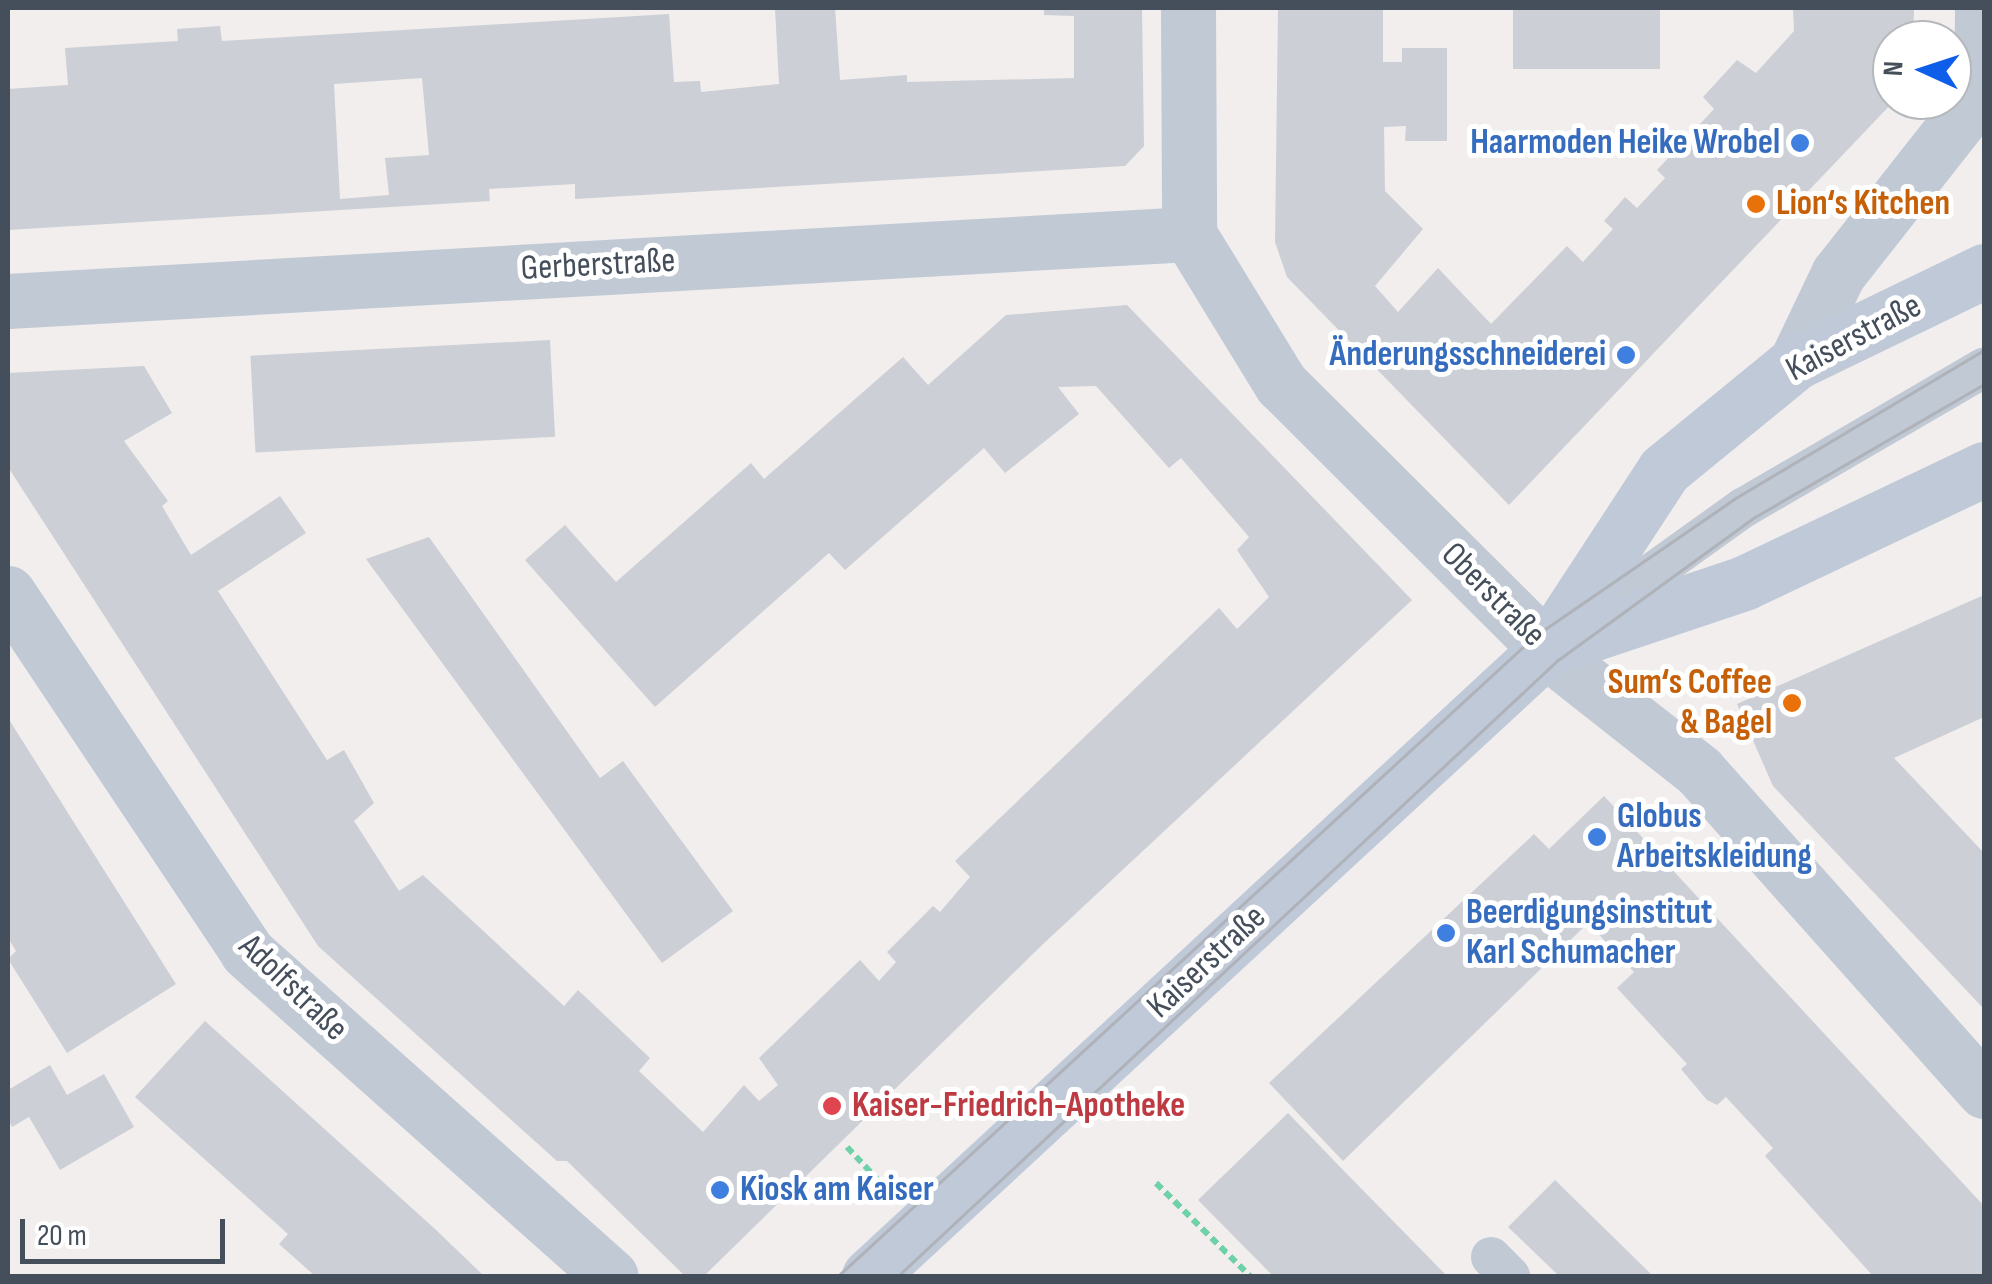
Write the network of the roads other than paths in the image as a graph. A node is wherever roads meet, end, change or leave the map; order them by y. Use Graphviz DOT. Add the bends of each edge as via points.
graph roads {
  1 [pos="1188,8"];
  2 [pos="1982,8"];
  3 [pos="1190,234"];
  4 [pos="1984,270"];
  5 [pos="8,301"];
  6 [pos="1796,362"];
  7 [pos="1984,368"];
  8 [pos="1984,469"];
  9 [pos="8,592"];
  10 [pos="1547,649"];
  11 [pos="1984,1092"];
  12 [pos="611,1276"];
  13 [pos="869,1276"];
  1 -- 3 [label="street"];
  2 -- 6 [label="street" via="1981,92 1838,274"];
  3 -- 5 [label="street, Gerberstraße"];
  3 -- 10 [label="street, Oberstraße" via="1280,384"];
  4 -- 6 [label="main road, Kaiserstraße"];
  6 -- 10 [label="main road, Kaiserstraße" via="1664,470"];
  7 -- 10 [label="lane" via="1743,508"];
  8 -- 10 [label="main road, Kaiserstraße" via="1744,583"];
  9 -- 12 [label="street, Adolfstraße" via="247,952"];
  10 -- 11 [label="street, Oberstraße" via="1698,772"];
  10 -- 13 [label="main road, Kaiserstraße"];
}
